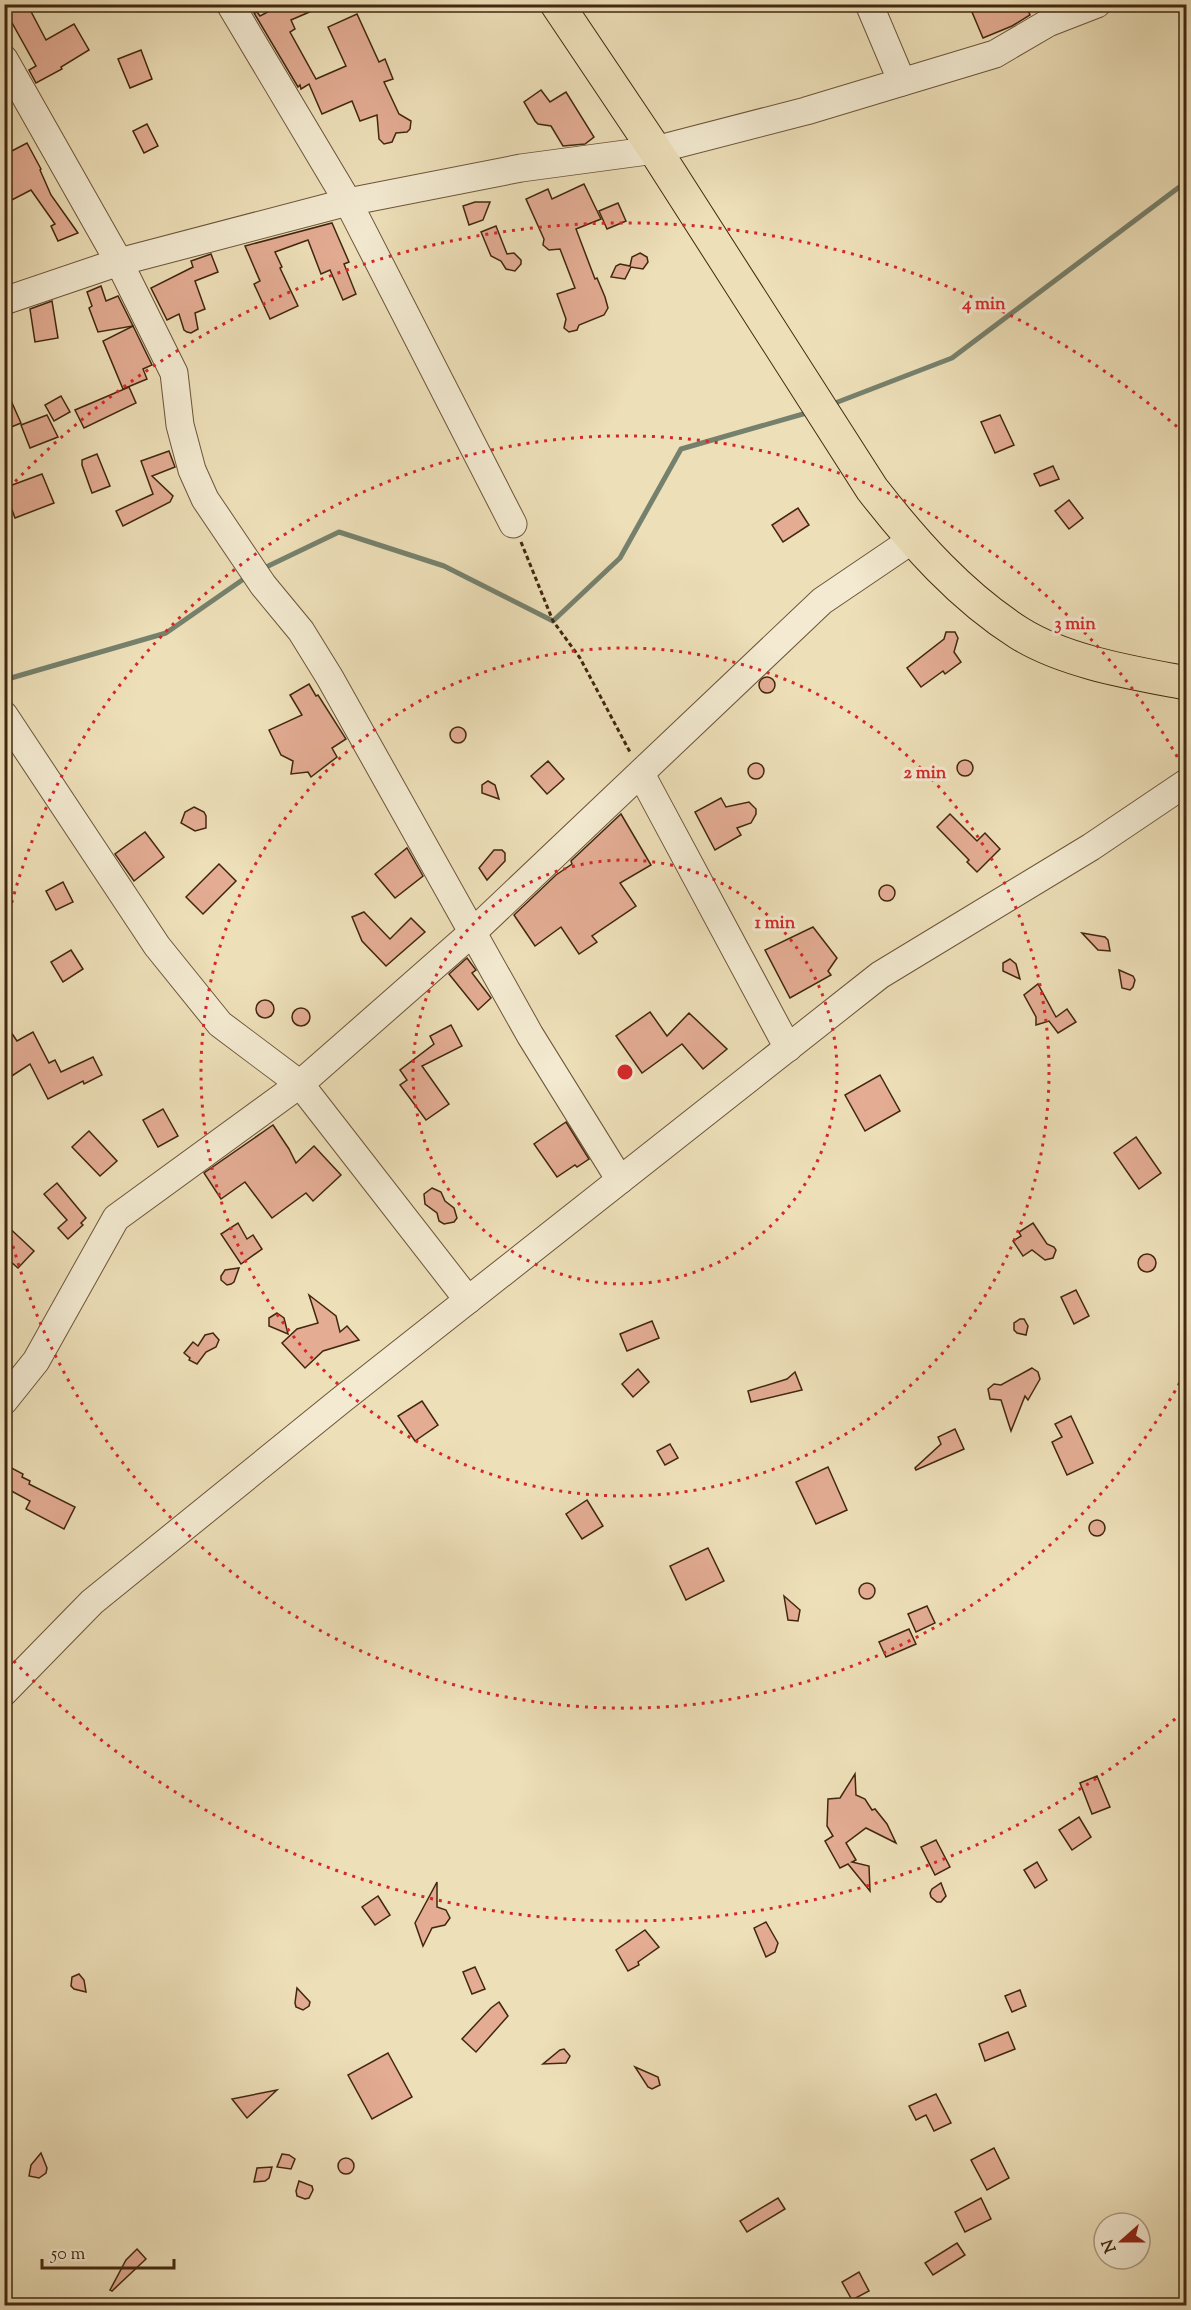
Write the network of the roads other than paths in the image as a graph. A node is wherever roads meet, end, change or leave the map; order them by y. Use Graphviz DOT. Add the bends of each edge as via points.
graph roads {
  1 [pos="230,4"];
  2 [pos="557,4"];
  3 [pos="869,4"];
  4 [pos="1097,4"];
  5 [pos="1043,14"];
  6 [pos="4,59"];
  7 [pos="902,82"];
  8 [pos="655,150"];
  9 [pos="348,202"];
  10 [pos="119,261"];
  11 [pos="4,301"];
  12 [pos="513,524"];
  13 [pos="912,540"];
  14 [pos="1186,683"];
  15 [pos="4,715"];
  16 [pos="641,774"];
  17 [pos="1186,783"];
  18 [pos="473,932"];
  19 [pos="788,1048"];
  20 [pos="300,1084"];
  21 [pos="620,1180"];
  22 [pos="468,1300"];
  23 [pos="4,1401"];
  24 [pos="4,1692"];
  1 -- 9 [label="street"];
  2 -- 8 [label="main road"];
  3 -- 7 [label="street"];
  4 -- 5 [label="street"];
  5 -- 7 [label="street" via="995,54"];
  6 -- 10 [label="street"];
  7 -- 8 [label="street"];
  8 -- 9 [label="street" via="521,168"];
  8 -- 13 [label="main road" via="859,469"];
  9 -- 10 [label="street"];
  9 -- 12 [label="street"];
  10 -- 11 [label="street"];
  10 -- 18 [label="street" via="174,373 180,425 192,470 205,499 324,668"];
  13 -- 14 [label="main road" via="980,605 1021,634 1069,656"];
  13 -- 16 [label="street" via="822,601"];
  15 -- 20 [label="street" via="164,955 220,1024"];
  16 -- 18 [label="street"];
  16 -- 19 [label="street"];
  17 -- 19 [label="street" via="1091,847 880,975"];
  18 -- 20 [label="street"];
  18 -- 21 [label="street" via="530,1035"];
  19 -- 21 [label="street"];
  20 -- 22 [label="street"];
  20 -- 23 [label="street" via="116,1218 36,1361"];
  21 -- 22 [label="street"];
  22 -- 24 [label="street" via="92,1602"];
}
